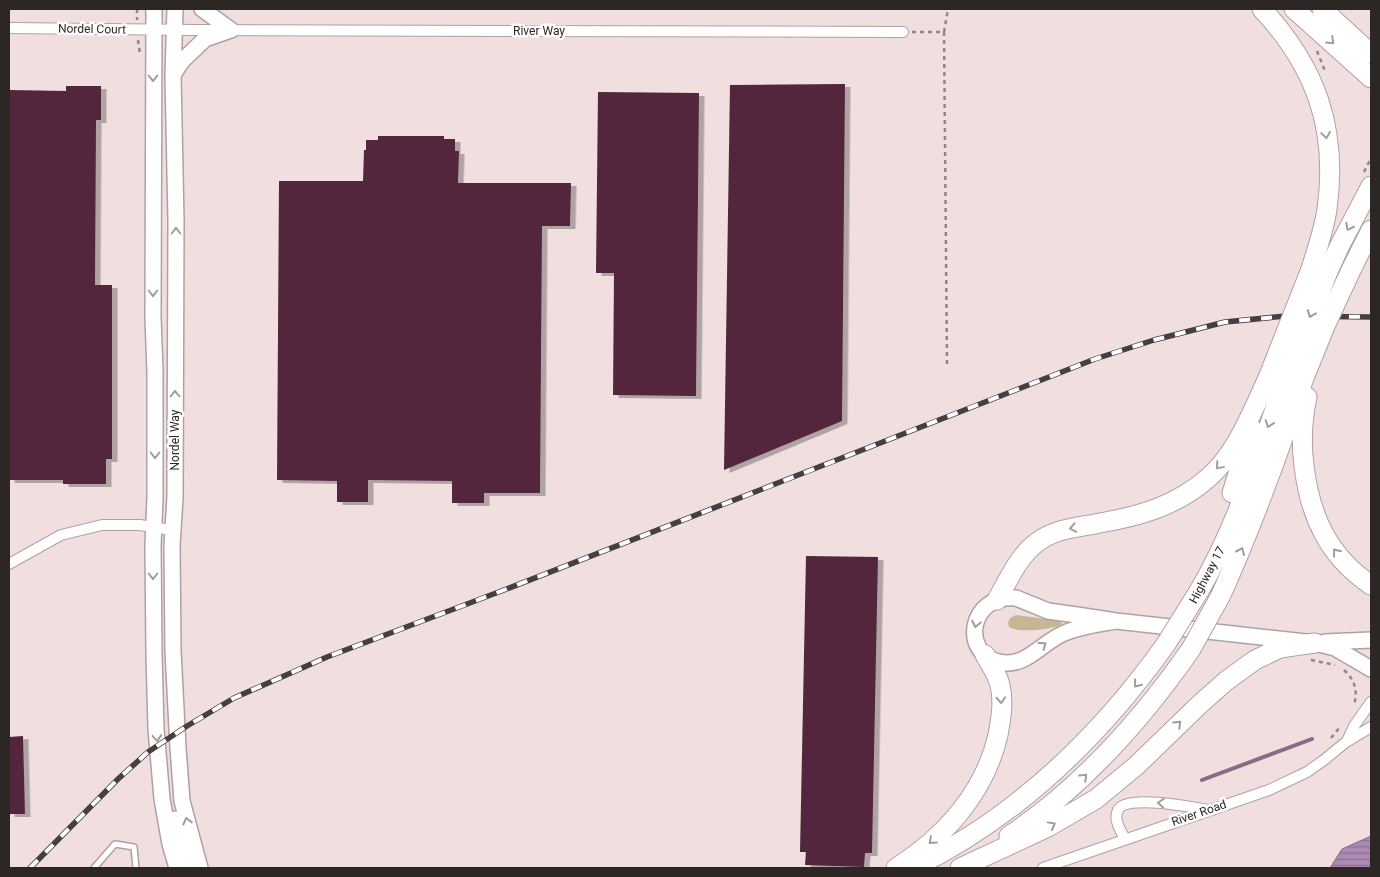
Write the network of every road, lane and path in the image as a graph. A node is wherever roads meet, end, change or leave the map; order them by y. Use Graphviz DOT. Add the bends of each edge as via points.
graph roads {
  1 [pos="154,9"];
  2 [pos="175,9"];
  3 [pos="202,9"];
  4 [pos="948,9"];
  5 [pos="1262,9"];
  6 [pos="1294,9"];
  7 [pos="1322,9"];
  8 [pos="9,28"];
  9 [pos="153,30"];
  10 [pos="174,30"];
  11 [pos="231,30"];
  12 [pos="903,32"];
  13 [pos="944,32"];
  14 [pos="1371,54"];
  15 [pos="174,75"];
  16 [pos="1371,78"];
  17 [pos="1371,186"];
  18 [pos="1370,232"];
  19 [pos="1320,269"];
  20 [pos="947,364"];
  21 [pos="1293,378"];
  22 [pos="154,527"];
  23 [pos="172,530"];
  24 [pos="9,564"];
  25 [pos="1371,585"];
  26 [pos="997,600"];
  27 [pos="1116,621"];
  28 [pos="1371,640"];
  29 [pos="1315,643"];
  30 [pos="984,655"];
  31 [pos="1307,660"];
  32 [pos="1371,669"];
  33 [pos="1371,702"];
  34 [pos="1354,704"];
  35 [pos="1371,727"];
  36 [pos="1346,742"];
  37 [pos="164,810"];
  38 [pos="1209,810"];
  39 [pos="1125,839"];
  40 [pos="94,868"];
  41 [pos="136,868"];
  42 [pos="177,868"];
  43 [pos="189,868"];
  44 [pos="200,868"];
  45 [pos="896,868"];
  46 [pos="913,868"];
  47 [pos="960,868"];
  48 [pos="1044,868"];
  1 -- 9 [label="street, Nordel Way"];
  2 -- 10 [label="street, Nordel Way"];
  3 -- 11 [label="street"];
  4 -- 13 [label="path"];
  5 -- 19 [label="highway, one-way" via="1304,65 1315,88 1327,134 1330,178"];
  6 -- 16 [label="highway, one-way"];
  7 -- 14 [label="highway"];
  8 -- 9 [label="street, Nordel Court"];
  9 -- 10 [label="street, Nordel Court"];
  9 -- 22 [label="street, Nordel Way, one-way"];
  10 -- 11 [label="street, River Way"];
  10 -- 15 [label="street, Nordel Way"];
  11 -- 12 [label="street, River Way"];
  11 -- 15 [label="street" via="205,39 182,61"];
  12 -- 13 [label="path"];
  13 -- 20 [label="path"];
  23 -- 15 [label="street, Nordel Way, one-way" via="175,487"];
  17 -- 19 [label="highway, Highway 17, one-way" via="1340,245"];
  18 -- 21 [label="highway, Highway 17, bridge" via="1325,326"];
  19 -- 21 [label="highway, Highway 17, one-way, bridge"];
  25 -- 21 [label="highway, one-way" via="1343,561 1326,539 1315,517 1303,458 1304,411"];
  21 -- 26 [label="highway, one-way" via="1248,421 1220,467 1203,482 1152,512 1061,530 1042,539 1019,562"];
  21 -- 46 [label="highway, Highway 17, one-way, bridge" via="1212,568 1166,644 1131,692 1077,751 1008,811"];
  47 -- 21 [label="highway, Highway 17, one-way, bridge" via="1030,822 1065,794 1151,703 1191,649 1247,538 1277,458"];
  22 -- 23 [label="street"];
  22 -- 24 [label="street" via="102,525 61,535"];
  22 -- 37 [label="street, Nordel Way, one-way" via="156,730"];
  44 -- 23 [label="street, Nordel Way, one-way" via="182,801 173,651"];
  26 -- 27 [label="street" via="1016,598 1048,611"];
  26 -- 30 [label="street, one-way" via="983,608 975,624 975,637"];
  27 -- 29 [label="street"];
  30 -- 27 [label="street, one-way" via="1000,663 1018,662 1066,632"];
  28 -- 29 [label="street"];
  29 -- 32 [label="street" via="1335,648"];
  47 -- 29 [label="highway, one-way" via="1048,827 1096,798 1136,766 1226,681 1255,660 1280,648"];
  30 -- 45 [label="highway, one-way" via="1000,684 1002,701 1001,720 990,761 978,786 956,817 923,849"];
  31 -- 34 [label="path" via="1334,664 1346,672 1356,690"];
  33 -- 36 [label="street, River Road"];
  35 -- 36 [label="street, River Road"];
  36 -- 38 [label="street, River Road" via="1291,780"];
  37 -- 42 [label="street, Nordel Way"];
  37 -- 43 [label="street" via="175,819"];
  38 -- 39 [label="street, River Road"];
  38 -- 39 [label="street, one-way" via="1146,802 1122,806 1118,810 1117,824"];
  39 -- 48 [label="street, River Road"];
  40 -- 41 [label="lane" via="115,844 134,847"];
}
